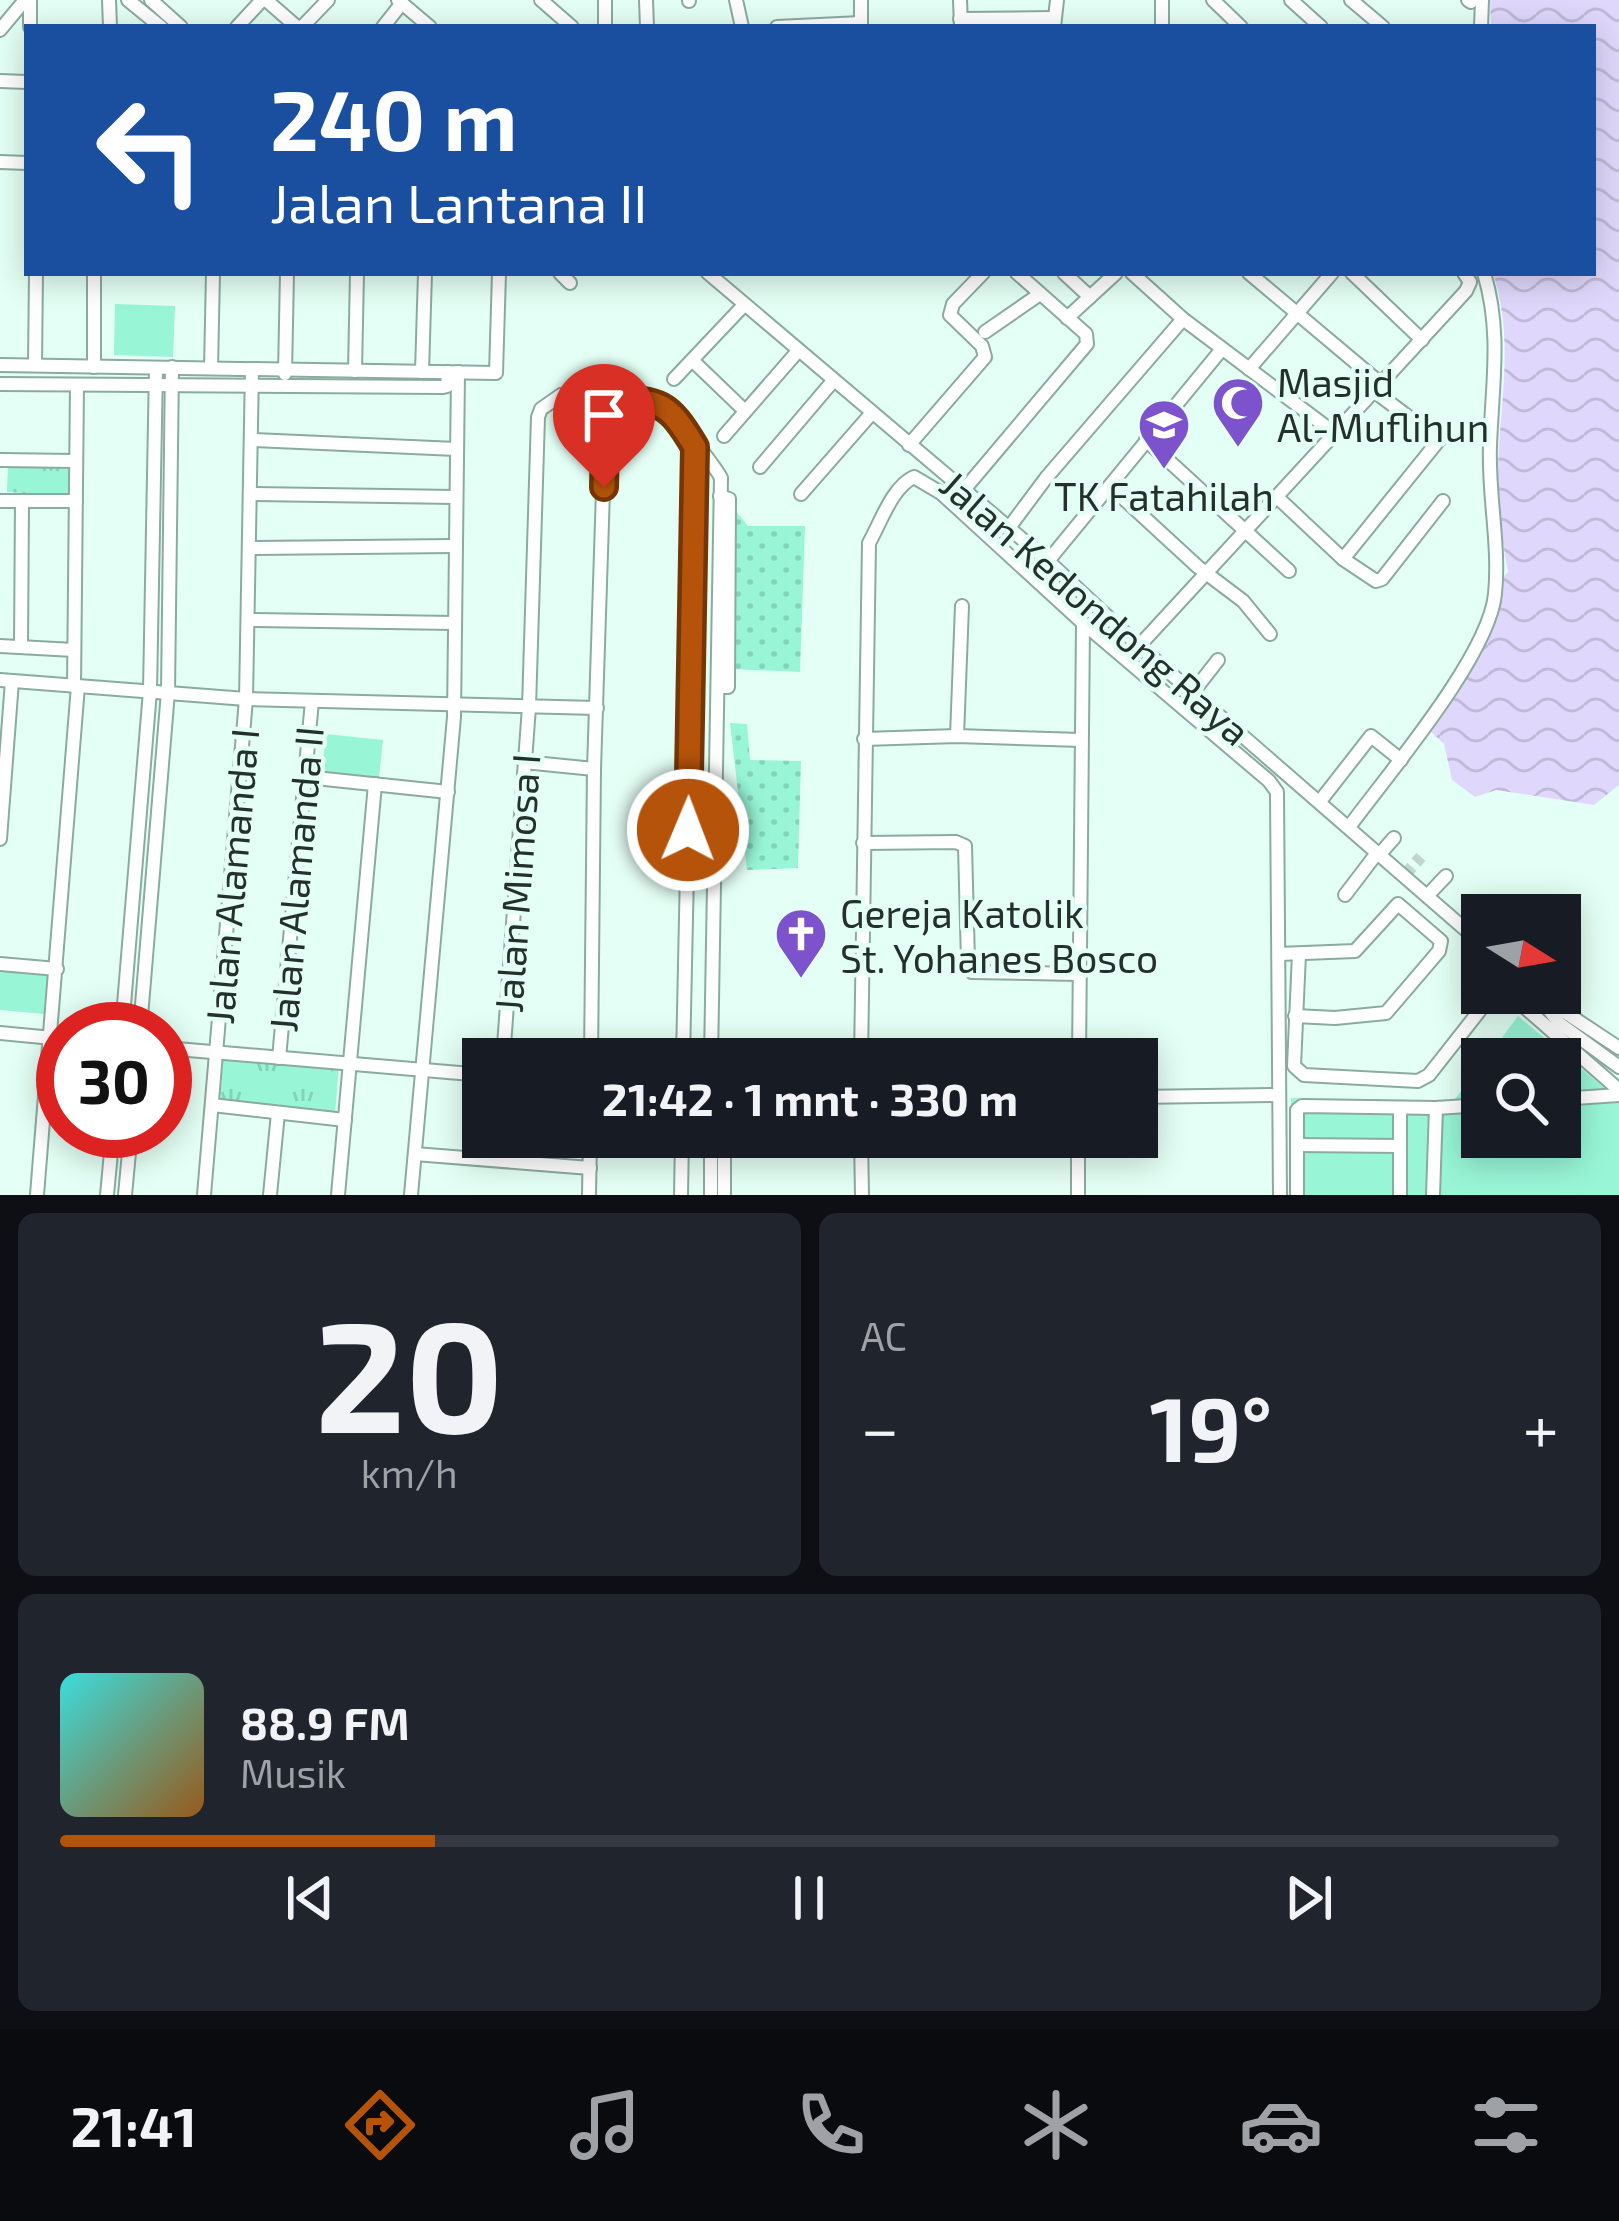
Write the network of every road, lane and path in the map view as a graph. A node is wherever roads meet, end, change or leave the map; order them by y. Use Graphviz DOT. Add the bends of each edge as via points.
graph roads {
  1 [pos="28,0"];
  2 [pos="128,0"];
  3 [pos="264,0"];
  4 [pos="328,0"];
  5 [pos="541,0"];
  6 [pos="960,0"];
  7 [pos="1057,0"];
  8 [pos="1213,0"];
  9 [pos="1291,0"];
  10 [pos="1351,0"];
  11 [pos="400,1"];
  12 [pos="1054,22"];
  13 [pos="960,23"];
  14 [pos="157,24"];
  15 [pos="240,24"];
  16 [pos="293,24"];
  17 [pos="300,24"];
  18 [pos="427,24"];
  19 [pos="569,24"];
  20 [pos="1238,24"];
  21 [pos="1318,24"];
  22 [pos="1379,24"];
  23 [pos="0,30"];
  24 [pos="36,276"];
  25 [pos="94,276"];
  26 [pos="213,276"];
  27 [pos="286,276"];
  28 [pos="357,276"];
  29 [pos="425,276"];
  30 [pos="499,276"];
  31 [pos="711,276"];
  32 [pos="977,276"];
  33 [pos="1020,276"];
  34 [pos="1067,276"];
  35 [pos="1113,276"];
  36 [pos="1135,276"];
  37 [pos="1252,276"];
  38 [pos="1330,276"];
  39 [pos="1355,276"];
  40 [pos="1485,276"];
  41 [pos="1467,278"];
  42 [pos="1040,294"];
  43 [pos="1090,297"];
  44 [pos="745,305"];
  45 [pos="1298,315"];
  46 [pos="1067,318"];
  47 [pos="1184,319"];
  48 [pos="985,332"];
  49 [pos="1423,340"];
  50 [pos="1222,349"];
  51 [pos="798,351"];
  52 [pos="693,361"];
  53 [pos="0,365"];
  54 [pos="34,365"];
  55 [pos="94,367"];
  56 [pos="156,368"];
  57 [pos="172,368"];
  58 [pos="211,368"];
  59 [pos="252,369"];
  60 [pos="285,369"];
  61 [pos="1249,369"];
  62 [pos="356,370"];
  63 [pos="422,372"];
  64 [pos="453,372"];
  65 [pos="674,379"];
  66 [pos="833,381"];
  67 [pos="0,384"];
  68 [pos="77,385"];
  69 [pos="156,386"];
  70 [pos="172,386"];
  71 [pos="252,386"];
  72 [pos="285,386"];
  73 [pos="1377,387"];
  74 [pos="606,398"];
  75 [pos="746,411"];
  76 [pos="871,414"];
  77 [pos="1333,432"];
  78 [pos="724,436"];
  79 [pos="253,440"];
  80 [pos="1146,440"];
  81 [pos="909,445"];
  82 [pos="695,447"];
  83 [pos="456,448"];
  84 [pos="0,460"];
  85 [pos="76,460"];
  86 [pos="760,467"];
  87 [pos="1110,486"];
  88 [pos="963,491"];
  89 [pos="251,494"];
  90 [pos="801,494"];
  91 [pos="456,497"];
  92 [pos="1277,497"];
  93 [pos="0,501"];
  94 [pos="22,501"];
  95 [pos="76,501"];
  96 [pos="1443,501"];
  97 [pos="1008,529"];
  98 [pos="1243,531"];
  99 [pos="455,546"];
  100 [pos="250,548"];
  101 [pos="1343,559"];
  102 [pos="1048,561"];
  103 [pos="1208,570"];
  104 [pos="1289,571"];
  105 [pos="962,606"];
  106 [pos="248,620"];
  107 [pos="1083,622"];
  108 [pos="455,623"];
  109 [pos="1270,634"];
  110 [pos="0,646"];
  111 [pos="1139,646"];
  112 [pos="20,647"];
  113 [pos="74,650"];
  114 [pos="1218,660"];
  115 [pos="6,681"];
  116 [pos="76,686"];
  117 [pos="150,691"];
  118 [pos="168,692"];
  119 [pos="1193,692"];
  120 [pos="246,699"];
  121 [pos="311,701"];
  122 [pos="455,704"];
  123 [pos="529,707"];
  124 [pos="597,708"];
  125 [pos="957,736"];
  126 [pos="864,739"];
  127 [pos="1081,740"];
  128 [pos="1405,755"];
  129 [pos="524,762"];
  130 [pos="594,769"];
  131 [pos="305,777"];
  132 [pos="375,784"];
  133 [pos="448,792"];
  134 [pos="1321,800"];
  135 [pos="1349,826"];
  136 [pos="0,838"];
  137 [pos="1394,838"];
  138 [pos="863,843"];
  139 [pos="1378,854"];
  140 [pos="1446,876"];
  141 [pos="1346,895"];
  142 [pos="1427,896"];
  143 [pos="1461,926"];
  144 [pos="1279,954"];
  145 [pos="1299,954"];
  146 [pos="0,964"];
  147 [pos="57,969"];
  148 [pos="1078,974"];
  149 [pos="57,1002"];
  150 [pos="124,1002"];
  151 [pos="142,1002"];
  152 [pos="1552,1014"];
  153 [pos="1568,1014"];
  154 [pos="1295,1016"];
  155 [pos="0,1034"];
  156 [pos="36,1037"];
  157 [pos="504,1038"];
  158 [pos="591,1038"];
  159 [pos="683,1038"];
  160 [pos="711,1038"];
  161 [pos="861,1038"];
  162 [pos="1078,1038"];
  163 [pos="1619,1048"];
  164 [pos="192,1050"];
  165 [pos="217,1052"];
  166 [pos="279,1058"];
  167 [pos="349,1064"];
  168 [pos="1619,1067"];
  169 [pos="422,1070"];
  170 [pos="462,1073"];
  171 [pos="1619,1092"];
  172 [pos="1279,1095"];
  173 [pos="1158,1097"];
  174 [pos="1581,1097"];
  175 [pos="212,1105"];
  176 [pos="1461,1106"];
  177 [pos="1400,1108"];
  178 [pos="1436,1108"];
  179 [pos="278,1113"];
  180 [pos="345,1120"];
  181 [pos="1297,1144"];
  182 [pos="1400,1146"];
  183 [pos="415,1154"];
  184 [pos="42,1158"];
  185 [pos="110,1158"];
  186 [pos="128,1158"];
  187 [pos="590,1158"];
  188 [pos="682,1158"];
  189 [pos="711,1158"];
  190 [pos="724,1158"];
  191 [pos="861,1158"];
  192 [pos="1078,1158"];
  193 [pos="590,1168"];
  194 [pos="37,1195"];
  195 [pos="107,1195"];
  196 [pos="125,1195"];
  197 [pos="204,1195"];
  198 [pos="270,1195"];
  199 [pos="338,1195"];
  200 [pos="411,1195"];
  201 [pos="589,1195"];
  202 [pos="682,1195"];
  203 [pos="711,1195"];
  204 [pos="724,1195"];
  205 [pos="862,1195"];
  206 [pos="1078,1195"];
  207 [pos="1280,1195"];
  208 [pos="1297,1195"];
  209 [pos="1400,1195"];
  210 [pos="1433,1195"];
  1 -- 23 [label="street"];
  2 -- 14 [label="street"];
  3 -- 15 [label="street"];
  3 -- 16 [label="street"];
  4 -- 17 [label="street"];
  5 -- 19 [label="street"];
  6 -- 13 [label="street"];
  7 -- 12 [label="street"];
  8 -- 20 [label="street"];
  9 -- 21 [label="street"];
  10 -- 22 [label="street"];
  11 -- 18 [label="street"];
  12 -- 13 [label="street"];
  24 -- 54 [label="street"];
  25 -- 55 [label="street"];
  26 -- 58 [label="street"];
  27 -- 60 [label="street"];
  28 -- 62 [label="street"];
  29 -- 63 [label="street"];
  30 -- 64 [label="street" via="496,373"];
  31 -- 44 [label="street, Jalan Kedondong Raya"];
  32 -- 81 [label="street" via="950,314 985,357"];
  33 -- 42 [label="street"];
  34 -- 43 [label="street"];
  35 -- 43 [label="street"];
  36 -- 47 [label="street"];
  37 -- 45 [label="street"];
  38 -- 45 [label="street"];
  39 -- 49 [label="street"];
  40 -- 128 [label="street" via="1497,367 1488,484 1495,596 1479,638"];
  41 -- 49 [label="street" via="1466,291"];
  42 -- 46 [label="street"];
  42 -- 48 [label="street"];
  43 -- 46 [label="street"];
  44 -- 51 [label="street, Jalan Kedondong Raya"];
  44 -- 52 [label="street"];
  45 -- 61 [label="street"];
  45 -- 73 [label="street"];
  46 -- 88 [label="street" via="1087,344"];
  47 -- 50 [label="street"];
  47 -- 97 [label="street"];
  49 -- 73 [label="street"];
  50 -- 61 [label="street"];
  50 -- 80 [label="street"];
  51 -- 66 [label="street, Jalan Kedondong Raya"];
  51 -- 75 [label="street"];
  52 -- 65 [label="street"];
  52 -- 75 [label="street"];
  53 -- 54 [label="street"];
  54 -- 55 [label="street"];
  55 -- 56 [label="street"];
  56 -- 57 [label="street"];
  56 -- 69 [label="street"];
  57 -- 58 [label="street"];
  57 -- 70 [label="street"];
  58 -- 59 [label="street"];
  59 -- 60 [label="street"];
  59 -- 71 [label="street, Jalan Alamanda I"];
  60 -- 62 [label="street"];
  60 -- 72 [label="street"];
  61 -- 77 [label="street"];
  62 -- 63 [label="street"];
  63 -- 64 [label="street"];
  64 -- 72 [label="street" via="443,387"];
  64 -- 83 [label="street"];
  66 -- 76 [label="street, Jalan Kedondong Raya"];
  66 -- 86 [label="street"];
  67 -- 68 [label="street"];
  68 -- 69 [label="street"];
  68 -- 85 [label="street"];
  69 -- 70 [label="street"];
  69 -- 117 [label="street"];
  70 -- 71 [label="street"];
  70 -- 118 [label="street"];
  71 -- 72 [label="street"];
  71 -- 79 [label="street, Jalan Alamanda I"];
  73 -- 77 [label="street"];
  73 -- 101 [label="street" via="1438,440"];
  74 -- 82 [label="street" via="670,409"];
  74 -- 123 [label="street, Jalan Mimosa I" via="560,395 541,409"];
  74 -- 124 [label="street"];
  75 -- 78 [label="street"];
  76 -- 81 [label="street, Jalan Kedondong Raya"];
  76 -- 90 [label="street"];
  77 -- 92 [label="street"];
  79 -- 83 [label="street"];
  79 -- 89 [label="street, Jalan Alamanda I"];
  80 -- 87 [label="street"];
  80 -- 98 [label="street"];
  81 -- 88 [label="street, Jalan Kedondong Raya"];
  82 -- 159 [label="street"];
  82 -- 160 [label="street" via="718,469 720,496"];
  83 -- 91 [label="street"];
  84 -- 85 [label="street"];
  85 -- 95 [label="street"];
  87 -- 102 [label="street"];
  87 -- 103 [label="street"];
  88 -- 97 [label="street, Jalan Kedondong Raya"];
  89 -- 91 [label="street"];
  89 -- 100 [label="street, Jalan Alamanda I"];
  91 -- 99 [label="street"];
  92 -- 98 [label="street"];
  92 -- 101 [label="street"];
  93 -- 94 [label="street"];
  94 -- 95 [label="street"];
  94 -- 112 [label="street"];
  95 -- 113 [label="street"];
  96 -- 101 [label="street" via="1379,581"];
  97 -- 102 [label="street, Jalan Kedondong Raya"];
  98 -- 103 [label="street"];
  98 -- 104 [label="street"];
  99 -- 100 [label="street"];
  99 -- 108 [label="street"];
  100 -- 106 [label="street, Jalan Alamanda I"];
  102 -- 111 [label="street, Jalan Kedondong Raya"];
  103 -- 109 [label="street"];
  103 -- 111 [label="street"];
  105 -- 125 [label="street"];
  106 -- 108 [label="street"];
  106 -- 120 [label="street, Jalan Alamanda I"];
  107 -- 126 [label="street" via="941,493 907,478 869,543"];
  107 -- 127 [label="street"];
  107 -- 144 [label="street" via="1274,787"];
  108 -- 122 [label="street"];
  110 -- 112 [label="street"];
  111 -- 119 [label="street, Jalan Kedondong Raya"];
  112 -- 113 [label="street"];
  113 -- 116 [label="street"];
  114 -- 119 [label="street"];
  115 -- 116 [label="street"];
  115 -- 136 [label="street"];
  116 -- 117 [label="street"];
  116 -- 147 [label="street"];
  117 -- 118 [label="street"];
  117 -- 150 [label="street"];
  118 -- 120 [label="street"];
  118 -- 151 [label="street"];
  119 -- 134 [label="street, Jalan Kedondong Raya"];
  120 -- 121 [label="street"];
  120 -- 165 [label="street, Jalan Alamanda I"];
  121 -- 122 [label="street"];
  121 -- 131 [label="street, Jalan Alamanda II"];
  122 -- 123 [label="street"];
  122 -- 133 [label="street"];
  123 -- 124 [label="street"];
  123 -- 129 [label="street, Jalan Mimosa I"];
  124 -- 130 [label="street"];
  125 -- 126 [label="street"];
  125 -- 127 [label="street"];
  126 -- 138 [label="street"];
  127 -- 148 [label="street"];
  128 -- 134 [label="street" via="1371,736"];
  128 -- 135 [label="street"];
  129 -- 130 [label="street"];
  129 -- 157 [label="street, Jalan Mimosa I"];
  130 -- 158 [label="street"];
  131 -- 132 [label="street"];
  131 -- 166 [label="street, Jalan Alamanda II"];
  132 -- 133 [label="street"];
  132 -- 167 [label="street"];
  133 -- 169 [label="street"];
  134 -- 135 [label="street, Jalan Kedondong Raya"];
  135 -- 139 [label="street, Jalan Kedondong Raya"];
  137 -- 139 [label="street"];
  138 -- 148 [label="street" via="964,846 972,971"];
  138 -- 161 [label="street"];
  139 -- 141 [label="street"];
  139 -- 142 [label="street, Jalan Kedondong Raya"];
  140 -- 142 [label="street"];
  142 -- 143 [label="street, Jalan Kedondong Raya"];
  144 -- 145 [label="street"];
  144 -- 172 [label="street"];
  145 -- 154 [label="street"];
  145 -- 154 [label="street" via="1354,951 1398,904 1441,946 1386,1012"];
  146 -- 147 [label="street"];
  147 -- 149 [label="street"];
  148 -- 162 [label="street"];
  152 -- 168 [label="street"];
  153 -- 163 [label="street"];
  154 -- 171 [label="street" via="1299,1073 1418,1081 1488,1000 1504,994"];
  155 -- 156 [label="street"];
  164 -- 165 [label="street"];
  165 -- 166 [label="street"];
  165 -- 175 [label="street, Jalan Alamanda I"];
  166 -- 167 [label="street"];
  167 -- 169 [label="street"];
  167 -- 180 [label="street"];
  169 -- 170 [label="street"];
  169 -- 183 [label="street"];
  171 -- 174 [label="street"];
  172 -- 173 [label="street"];
  172 -- 207 [label="street"];
  175 -- 179 [label="street"];
  175 -- 197 [label="street, Jalan Alamanda I"];
  176 -- 178 [label="street"];
  177 -- 178 [label="street"];
  177 -- 181 [label="street" via="1302,1106"];
  177 -- 182 [label="street"];
  178 -- 210 [label="street"];
  179 -- 180 [label="street"];
  179 -- 198 [label="street"];
  180 -- 199 [label="street"];
  181 -- 182 [label="street"];
  181 -- 208 [label="street"];
  182 -- 209 [label="street"];
  183 -- 193 [label="street"];
  183 -- 200 [label="street"];
  184 -- 194 [label="street"];
  185 -- 195 [label="street"];
  186 -- 196 [label="street"];
  187 -- 193 [label="street"];
  188 -- 202 [label="street"];
  189 -- 203 [label="street"];
  190 -- 204 [label="street"];
  191 -- 205 [label="street"];
  192 -- 206 [label="street"];
  193 -- 201 [label="street"];
}
